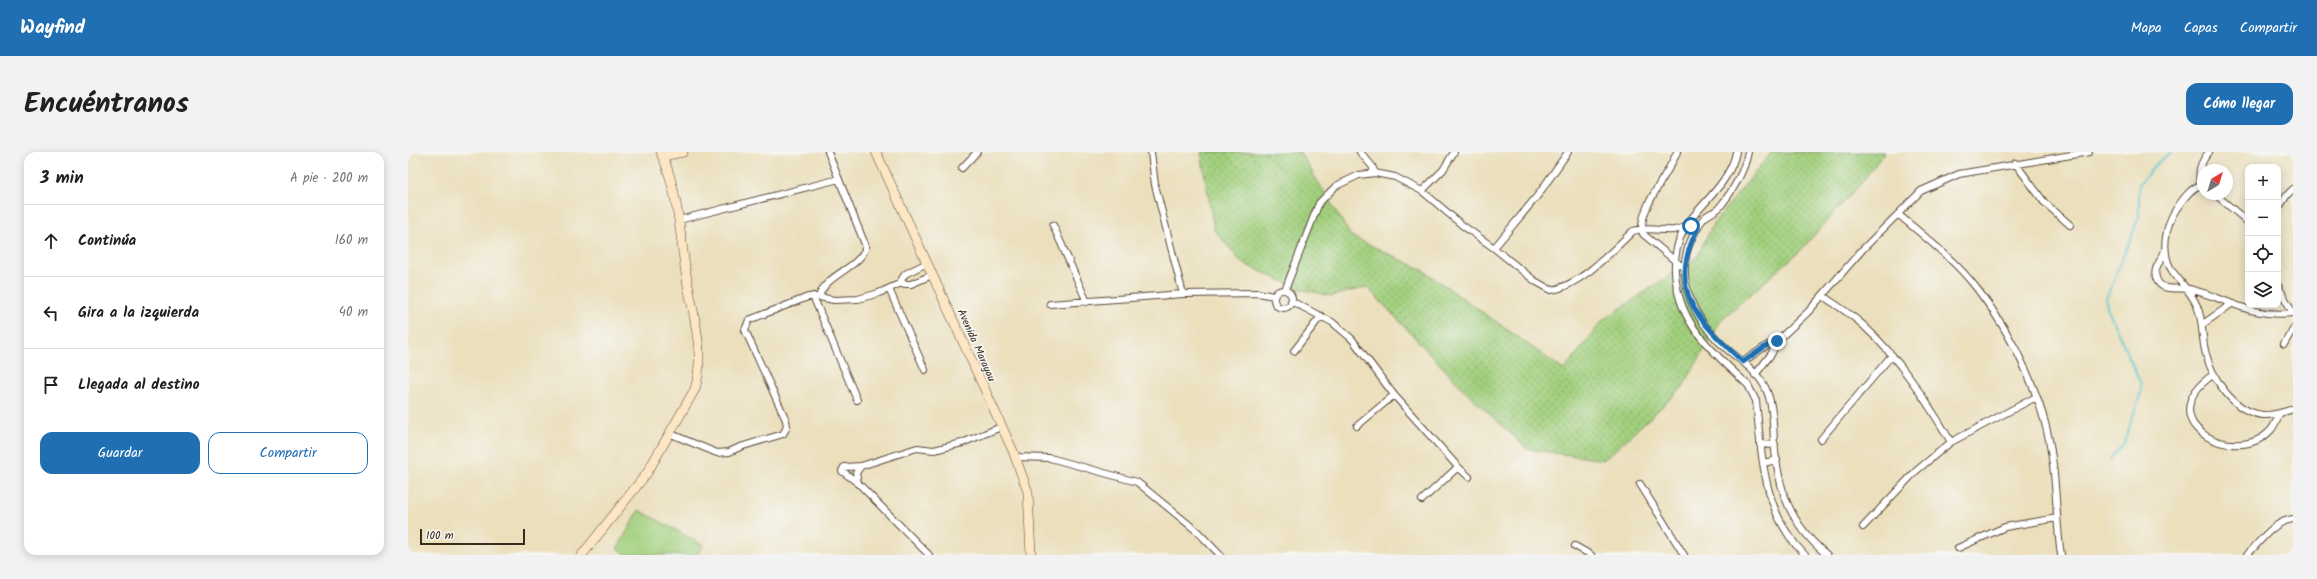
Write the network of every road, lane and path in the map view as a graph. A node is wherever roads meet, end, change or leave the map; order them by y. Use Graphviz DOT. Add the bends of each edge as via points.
graph roads {
  1 [pos="683,152"];
  2 [pos="828,152"];
  3 [pos="876,152"];
  4 [pos="977,152"];
  5 [pos="1151,152"];
  6 [pos="1360,152"];
  7 [pos="1454,152"];
  8 [pos="1568,152"];
  9 [pos="1677,152"];
  10 [pos="1736,152"];
  11 [pos="1748,152"];
  12 [pos="2089,152"];
  13 [pos="2209,152"];
  14 [pos="662,154"];
  15 [pos="2015,163"];
  16 [pos="2201,164"];
  17 [pos="962,168"];
  18 [pos="1375,173"];
  19 [pos="839,179"];
  20 [pos="2197,187"];
  21 [pos="2293,189"];
  22 [pos="1422,191"];
  23 [pos="2222,200"];
  24 [pos="2281,204"];
  25 [pos="1899,214"];
  26 [pos="2245,219"];
  27 [pos="679,220"];
  28 [pos="1053,225"];
  29 [pos="2070,225"];
  30 [pos="1686,226"];
  31 [pos="1698,228"];
  32 [pos="1641,229"];
  33 [pos="1494,248"];
  34 [pos="2165,249"];
  35 [pos="1674,260"];
  36 [pos="927,263"];
  37 [pos="1685,269"];
  38 [pos="932,275"];
  39 [pos="899,284"];
  40 [pos="889,289"];
  41 [pos="2188,289"];
  42 [pos="1286,290"];
  43 [pos="2281,291"];
  44 [pos="1183,294"];
  45 [pos="816,296"];
  46 [pos="1274,296"];
  47 [pos="1823,296"];
  48 [pos="1291,301"];
  49 [pos="1087,302"];
  50 [pos="1050,304"];
  51 [pos="2230,305"];
  52 [pos="2293,313"];
  53 [pos="1321,316"];
  54 [pos="2203,324"];
  55 [pos="2293,330"];
  56 [pos="1777,341"];
  57 [pos="2284,344"];
  58 [pos="1294,351"];
  59 [pos="1892,355"];
  60 [pos="1743,362"];
  61 [pos="925,370"];
  62 [pos="2214,374"];
  63 [pos="1756,375"];
  64 [pos="1394,395"];
  65 [pos="2036,397"];
  66 [pos="856,400"];
  67 [pos="2293,409"];
  68 [pos="2280,413"];
  69 [pos="1357,426"];
  70 [pos="1001,427"];
  71 [pos="671,434"];
  72 [pos="1821,439"];
  73 [pos="1951,442"];
  74 [pos="1760,444"];
  75 [pos="1775,444"];
  76 [pos="1015,457"];
  77 [pos="1777,460"];
  78 [pos="1763,463"];
  79 [pos="861,466"];
  80 [pos="1458,467"];
  81 [pos="1469,476"];
  82 [pos="858,483"];
  83 [pos="1640,484"];
  84 [pos="1422,500"];
  85 [pos="2057,518"];
  86 [pos="2293,520"];
  87 [pos="1863,527"];
  88 [pos="1575,546"];
  89 [pos="1958,548"];
  90 [pos="582,555"];
  91 [pos="928,555"];
  92 [pos="1032,555"];
  93 [pos="1220,555"];
  94 [pos="1591,555"];
  95 [pos="1684,555"];
  96 [pos="1805,555"];
  97 [pos="1827,555"];
  98 [pos="2061,555"];
  99 [pos="2247,555"];
  1 -- 14 [label="street"];
  2 -- 19 [label="street"];
  3 -- 36 [label="street, Avenida Marayau"];
  4 -- 17 [label="street"];
  5 -- 44 [label="street" via="1155,185"];
  6 -- 18 [label="street"];
  7 -- 22 [label="street" via="1443,170"];
  8 -- 33 [label="street" via="1538,195"];
  9 -- 32 [label="street" via="1673,164 1647,209"];
  10 -- 30 [label="street" via="1728,174"];
  11 -- 31 [label="street" via="1738,180 1718,209 1705,217"];
  12 -- 15 [label="street"];
  13 -- 16 [label="street"];
  14 -- 27 [label="street" via="677,201"];
  15 -- 25 [label="street" via="1959,174 1941,181 1921,192"];
  15 -- 29 [label="street" via="2044,202"];
  18 -- 22 [label="street" via="1395,177"];
  18 -- 42 [label="street" via="1359,175 1336,186 1319,203"];
  19 -- 27 [label="street"];
  19 -- 45 [label="street" via="866,247 862,256"];
  20 -- 34 [label="street" via="2174,212 2167,232"];
  21 -- 24 [label="street"];
  22 -- 33 [label="street"];
  23 -- 26 [label="street"];
  25 -- 47 [label="street" via="1862,250"];
  25 -- 65 [label="street" via="1954,263 1978,289 2018,354"];
  27 -- 71 [label="street" via="700,365 696,389"];
  28 -- 49 [label="street"];
  30 -- 31 [label="street"];
  30 -- 32 [label="street" via="1675,230"];
  30 -- 35 [label="street"];
  31 -- 37 [label="street" via="1690,243"];
  32 -- 33 [label="street" via="1634,231 1580,277 1551,290 1535,281"];
  32 -- 35 [label="street" via="1643,234"];
  34 -- 41 [label="street" via="2172,270"];
  34 -- 41 [label="street" via="2156,267 2158,282 2172,289"];
  35 -- 37 [label="street"];
  35 -- 74 [label="street" via="1680,299 1688,319 1699,335 1748,385 1753,394"];
  36 -- 38 [label="street, Avenida Marayau"];
  36 -- 39 [label="street" via="905,274"];
  37 -- 60 [label="street" via="1690,300 1699,319"];
  38 -- 39 [label="street" via="911,284"];
  38 -- 70 [label="street, Avenida Marayau"];
  39 -- 40 [label="street"];
  40 -- 45 [label="street" via="858,299 834,300"];
  40 -- 61 [label="street"];
  41 -- 51 [label="street"];
  41 -- 54 [label="street"];
  42 -- 46 [label="street" via="1279,291"];
  42 -- 48 [label="street"];
  43 -- 52 [label="street"];
  44 -- 46 [label="street" via="1258,293"];
  44 -- 49 [label="street"];
  45 -- 66 [label="street"];
  45 -- 71 [label="street" via="749,320 746,325 745,330 786,420 787,427 783,434 728,452 717,453"];
  46 -- 48 [label="street" via="1280,307 1287,306"];
  47 -- 56 [label="street"];
  47 -- 59 [label="street" via="1862,324"];
  48 -- 53 [label="street"];
  49 -- 50 [label="street"];
  51 -- 52 [label="street" via="2276,315"];
  51 -- 54 [label="street"];
  53 -- 58 [label="street"];
  53 -- 64 [label="street" via="1352,339"];
  54 -- 62 [label="street" via="2206,354"];
  55 -- 57 [label="street"];
  56 -- 60 [label="street"];
  56 -- 63 [label="street" via="1772,353"];
  59 -- 72 [label="street"];
  59 -- 73 [label="street"];
  60 -- 63 [label="street"];
  62 -- 68 [label="street" via="2239,406 2252,413"];
  62 -- 68 [label="street" via="2197,390 2190,402 2188,413 2203,434 2217,442 2228,444 2254,442 2272,429"];
  63 -- 75 [label="street" via="1766,388 1770,400"];
  64 -- 69 [label="street"];
  64 -- 80 [label="street"];
  65 -- 73 [label="street"];
  65 -- 85 [label="street" via="2052,457"];
  67 -- 68 [label="street"];
  70 -- 76 [label="street, Avenida Marayau"];
  70 -- 79 [label="street" via="962,443 934,450 917,448"];
  71 -- 90 [label="street" via="647,473"];
  73 -- 87 [label="street" via="1916,471"];
  74 -- 75 [label="street"];
  74 -- 78 [label="street"];
  75 -- 77 [label="street"];
  76 -- 92 [label="street, Avenida Marayau" via="1028,492"];
  76 -- 93 [label="street" via="1050,458 1137,482 1198,532"];
  77 -- 78 [label="street"];
  77 -- 97 [label="street" via="1787,506 1812,543"];
  78 -- 96 [label="street" via="1776,516 1784,531"];
  79 -- 82 [label="street" via="856,473"];
  79 -- 82 [label="street" via="844,467 842,471"];
  80 -- 81 [label="street"];
  80 -- 84 [label="street"];
  82 -- 91 [label="street"];
  83 -- 95 [label="street"];
  85 -- 89 [label="street" via="2005,527"];
  85 -- 98 [label="street"];
  86 -- 99 [label="street" via="2285,520 2274,526"];
  88 -- 94 [label="street"];
}
